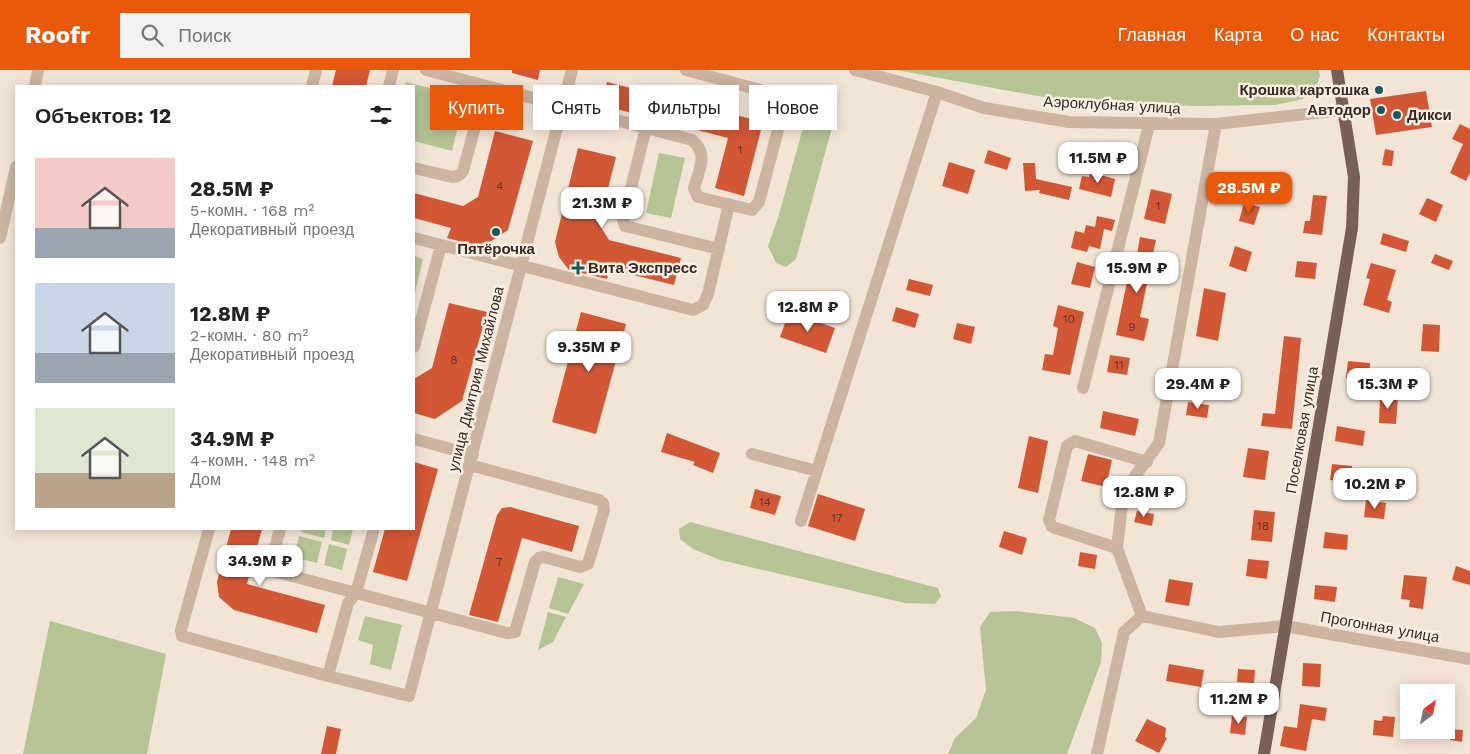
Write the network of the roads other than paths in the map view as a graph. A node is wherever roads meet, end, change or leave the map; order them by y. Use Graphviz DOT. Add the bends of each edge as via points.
graph roads {
  1 [pos="38,70"];
  2 [pos="316,70"];
  3 [pos="393,70"];
  4 [pos="426,70"];
  5 [pos="572,70"];
  6 [pos="686,70"];
  7 [pos="855,70"];
  8 [pos="1337,70"];
  9 [pos="35,85"];
  10 [pos="312,85"];
  11 [pos="389,85"];
  12 [pos="482,85"];
  13 [pos="568,85"];
  14 [pos="937,92"];
  15 [pos="1343,110"];
  16 [pos="1216,124"];
  17 [pos="1148,125"];
  18 [pos="474,130"];
  19 [pos="557,130"];
  20 [pos="646,130"];
  21 [pos="654,130"];
  22 [pos="415,168"];
  23 [pos="15,171"];
  24 [pos="729,204"];
  25 [pos="0,238"];
  26 [pos="415,238"];
  27 [pos="441,245"];
  28 [pos="719,249"];
  29 [pos="522,266"];
  30 [pos="415,343"];
  31 [pos="1083,388"];
  32 [pos="415,439"];
  33 [pos="752,454"];
  34 [pos="472,460"];
  35 [pos="1147,462"];
  36 [pos="816,471"];
  37 [pos="800,521"];
  38 [pos="209,530"];
  39 [pos="280,530"];
  40 [pos="374,530"];
  41 [pos="1117,548"];
  42 [pos="356,593"];
  43 [pos="432,613"];
  44 [pos="1142,616"];
  45 [pos="1285,626"];
  46 [pos="1470,659"];
  47 [pos="328,676"];
  48 [pos="1097,754"];
  49 [pos="1264,754"];
  1 -- 9 [label="street"];
  2 -- 10 [label="street"];
  3 -- 11 [label="street"];
  4 -- 12 [label="street"];
  5 -- 13 [label="street, улица Дмитрия Михайлова"];
  6 -- 24 [label="street" via="775,94 782,99 784,107 759,202 752,210"];
  7 -- 14 [label="street, Аэроклубная улица"];
  8 -- 15 [label="main road, Поселковая улица"];
  14 -- 17 [label="street, Аэроклубная улица" via="984,108 1040,119"];
  14 -- 36 [label="street"];
  15 -- 16 [label="street, Аэроклубная улица"];
  15 -- 45 [label="main road, Поселковая улица" via="1354,176 1352,228"];
  16 -- 17 [label="street, Аэроклубная улица"];
  16 -- 35 [label="street" via="1159,443"];
  17 -- 31 [label="street"];
  18 -- 22 [label="street" via="463,171 458,176 452,178"];
  19 -- 29 [label="street, улица Дмитрия Михайлова"];
  20 -- 28 [label="street" via="623,220 625,226"];
  21 -- 24 [label="street" via="692,140 700,147 702,160 695,193 698,197"];
  23 -- 25 [label="street"];
  24 -- 28 [label="street"];
  26 -- 27 [label="street"];
  27 -- 29 [label="street"];
  27 -- 30 [label="street"];
  28 -- 29 [label="street" via="706,301 693,310"];
  29 -- 34 [label="street, улица Дмитрия Михайлова"];
  32 -- 34 [label="street"];
  33 -- 36 [label="street"];
  34 -- 43 [label="street, улица Дмитрия Михайлова"];
  34 -- 43 [label="street" via="599,500 604,510 588,564 580,567 544,557 536,562 515,632 507,634"];
  35 -- 41 [label="street" via="1133,478 1122,505"];
  35 -- 41 [label="street" via="1075,441 1068,446 1049,520 1052,527"];
  36 -- 37 [label="street"];
  38 -- 47 [label="street" via="182,636"];
  39 -- 42 [label="street" via="272,568"];
  40 -- 42 [label="street"];
  41 -- 44 [label="street"];
  42 -- 43 [label="street"];
  42 -- 47 [label="street" via="348,603"];
  43 -- 47 [label="street, улица Дмитрия Михайлова" via="408,696"];
  44 -- 45 [label="street, Прогонная улица" via="1219,632"];
  44 -- 48 [label="street" via="1124,632"];
  45 -- 46 [label="street, Прогонная улица"];
  45 -- 49 [label="main road, Поселковая улица"];
}
